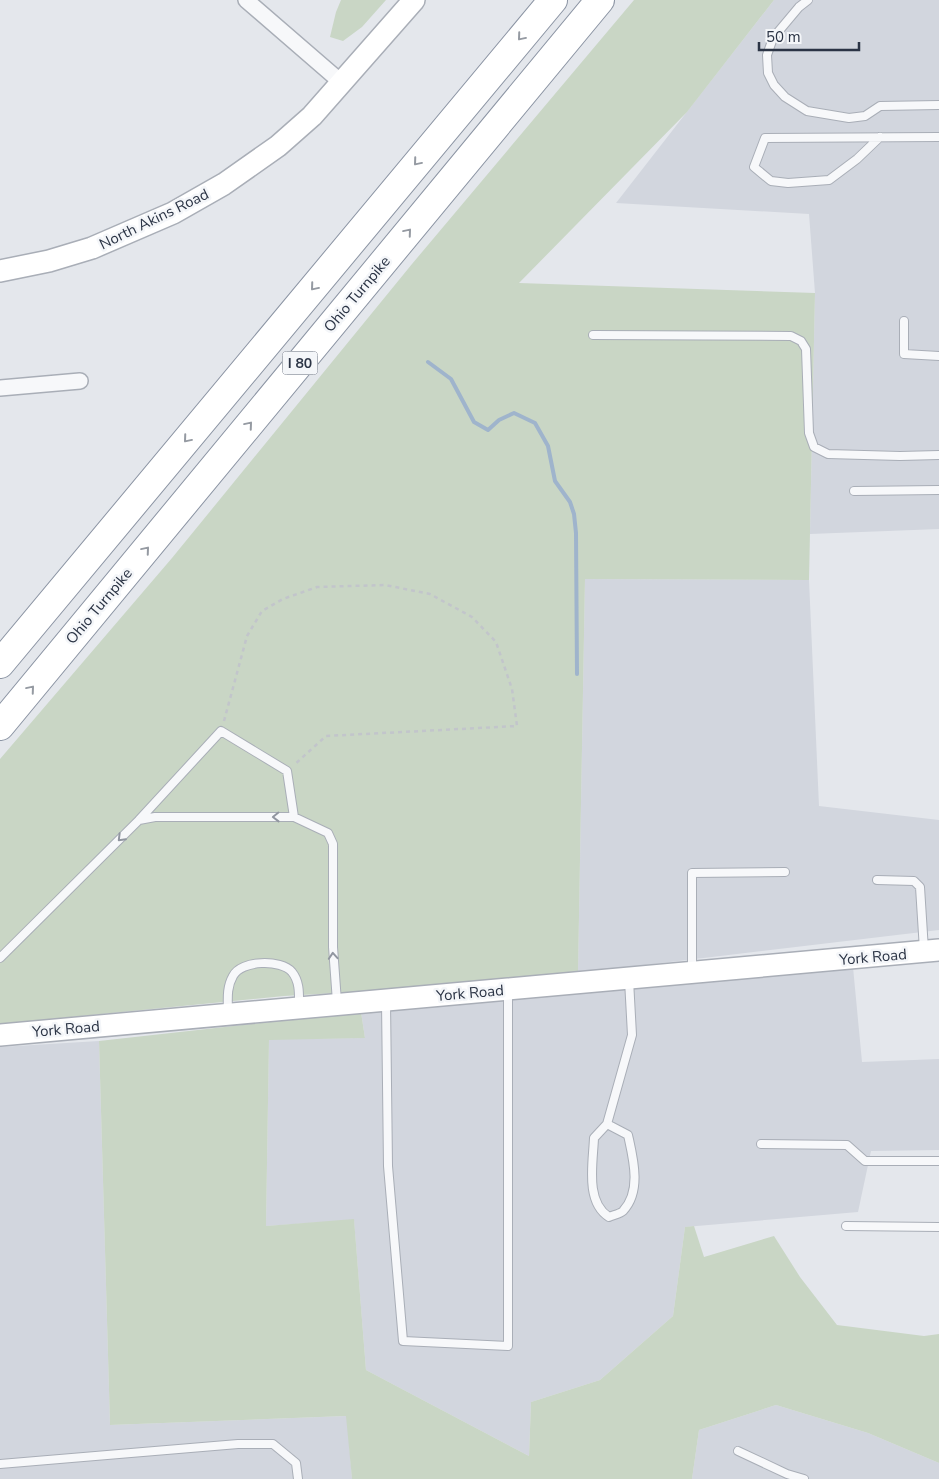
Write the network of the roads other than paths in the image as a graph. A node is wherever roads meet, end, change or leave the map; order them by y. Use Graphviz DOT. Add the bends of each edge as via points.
graph roads {
  1 [pos="246,0"];
  2 [pos="414,0"];
  3 [pos="552,0"];
  4 [pos="600,0"];
  5 [pos="808,0"];
  6 [pos="342,83"];
  7 [pos="939,105"];
  8 [pos="880,137"];
  9 [pos="939,137"];
  10 [pos="0,271"];
  11 [pos="904,321"];
  12 [pos="593,335"];
  13 [pos="939,356"];
  14 [pos="80,381"];
  15 [pos="1,389"];
  16 [pos="939,455"];
  17 [pos="939,490"];
  18 [pos="854,491"];
  19 [pos="0,664"];
  20 [pos="0,726"];
  21 [pos="294,817"];
  22 [pos="139,820"];
  23 [pos="785,872"];
  24 [pos="877,880"];
  25 [pos="932,951"];
  26 [pos="0,958"];
  27 [pos="692,973"];
  28 [pos="629,978"];
  29 [pos="508,989"];
  30 [pos="386,1000"];
  31 [pos="337,1004"];
  32 [pos="300,1008"];
  33 [pos="228,1014"];
  34 [pos="0,1034"];
  35 [pos="607,1124"];
  36 [pos="760,1144"];
  37 [pos="939,1161"];
  38 [pos="846,1226"];
  39 [pos="939,1227"];
  40 [pos="738,1451"];
  41 [pos="0,1464"];
  42 [pos="298,1479"];
  43 [pos="804,1479"];
  1 -- 6 [label="street"];
  2 -- 6 [label="street, North Akins Road"];
  3 -- 19 [label="highway, I 80, one-way"];
  20 -- 4 [label="highway, Ohio Turnpike / I 80, one-way"];
  5 -- 7 [label="lane" via="799,6 773,38 767,55 768,73 785,96 807,111 849,118 865,116 880,106"];
  6 -- 10 [label="street, North Akins Road" via="278,146 224,184 173,213 92,248"];
  8 -- 8 [label="lane" via="765,138 754,167 771,181 829,180"];
  8 -- 9 [label="lane"];
  11 -- 13 [label="lane" via="904,354"];
  12 -- 16 [label="lane" via="791,336 801,341 806,349 809,433 814,447 828,454"];
  14 -- 15 [label="street"];
  17 -- 18 [label="lane"];
  21 -- 22 [label="lane, one-way" via="155,817"];
  21 -- 22 [label="lane" via="287,771 221,731"];
  31 -- 21 [label="lane, one-way" via="333,947 333,844 328,833"];
  22 -- 26 [label="lane, one-way"];
  23 -- 27 [label="lane" via="692,873"];
  24 -- 25 [label="lane" via="914,881 920,887"];
  25 -- 27 [label="street, York Road"];
  27 -- 28 [label="street, York Road"];
  28 -- 29 [label="street, York Road"];
  28 -- 35 [label="lane" via="632,1035"];
  29 -- 30 [label="street, York Road"];
  29 -- 30 [label="lane" via="508,1346 403,1341 388,1166"];
  30 -- 31 [label="street, York Road"];
  31 -- 32 [label="street, York Road"];
  32 -- 33 [label="street, York Road"];
  32 -- 33 [label="lane" via="299,984 291,971 281,964 244,965 228,986"];
  33 -- 34 [label="street, York Road"];
  35 -- 35 [label="lane" via="594,1138 593,1187 600,1211 609,1217 622,1212 632,1196 635,1169 628,1135"];
  36 -- 37 [label="lane" via="847,1145 865,1161"];
  38 -- 39 [label="lane"];
  40 -- 43 [label="lane"];
  41 -- 42 [label="lane" via="238,1444 273,1444 296,1463"];
}
